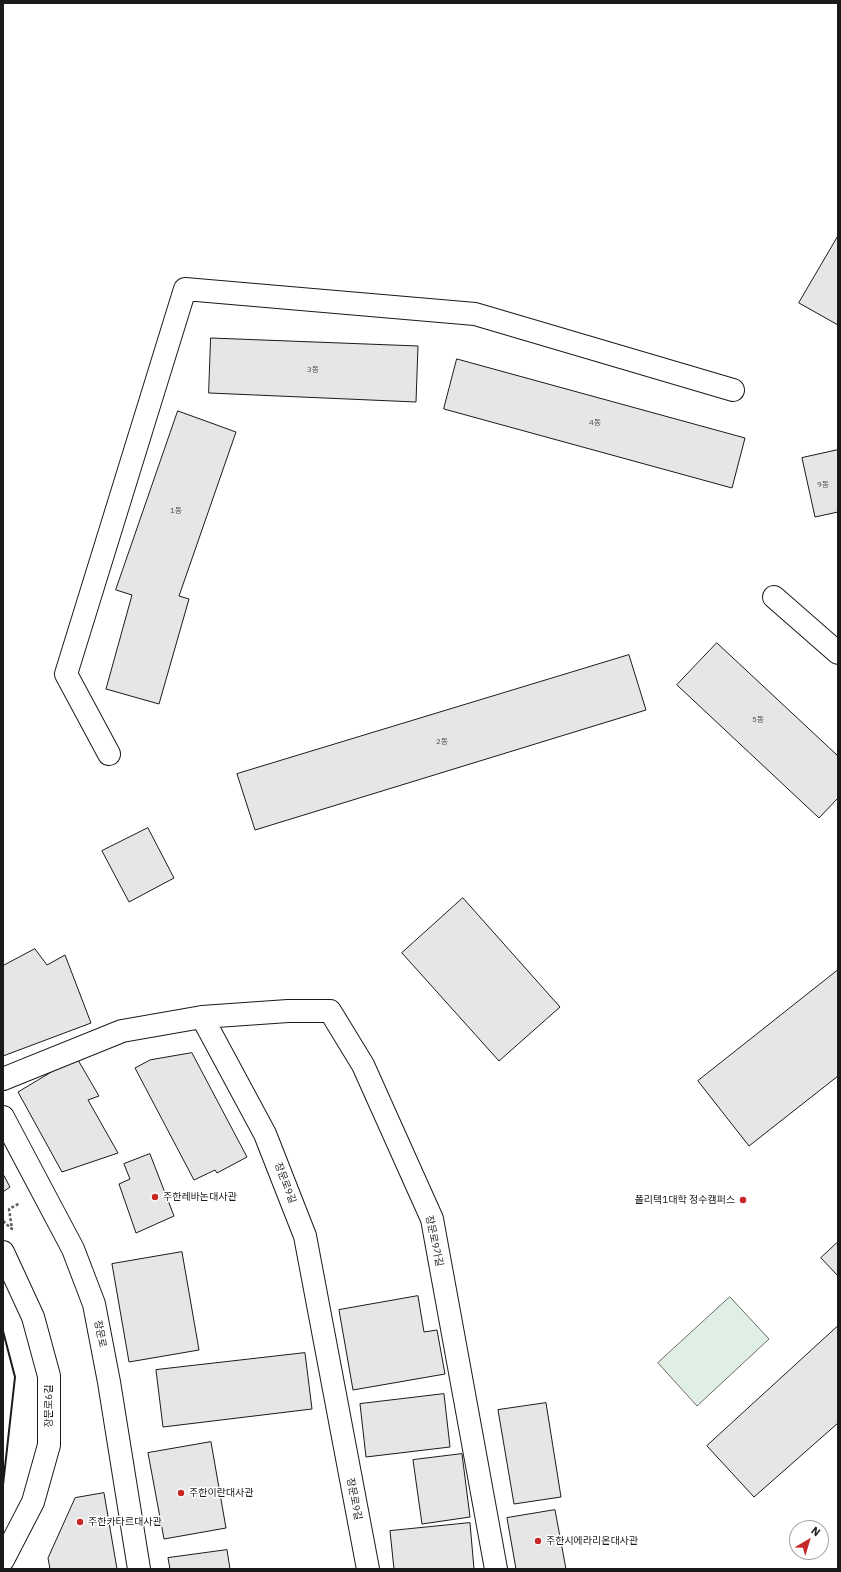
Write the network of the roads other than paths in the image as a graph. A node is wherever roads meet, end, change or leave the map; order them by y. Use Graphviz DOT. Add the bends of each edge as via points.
graph roads {
  1 [pos="733,390"];
  2 [pos="774,597"];
  3 [pos="838,654"];
  4 [pos="109,754"];
  5 [pos="202,1017"];
  6 [pos="3,1079"];
  7 [pos="3,1117"];
  8 [pos="3,1252"];
  9 [pos="3,1560"];
  10 [pos="140,1569"];
  11 [pos="368,1569"];
  12 [pos="496,1569"];
  1 -- 4 [label="street" via="475,314 185,288 66,674"];
  2 -- 3 [label="street"];
  5 -- 6 [label="street" via="122,1031"];
  5 -- 11 [label="street, 장문로9길" via="265,1134 305,1236"];
  5 -- 12 [label="street, 장문로9가길" via="330,1011 363,1064 432,1219"];
  7 -- 10 [label="street, 장문로" via="73,1249 94,1304 110,1382"];
  8 -- 9 [label="street, 장문로6길" via="33,1317 49,1376 49,1445 33,1502"];
}
